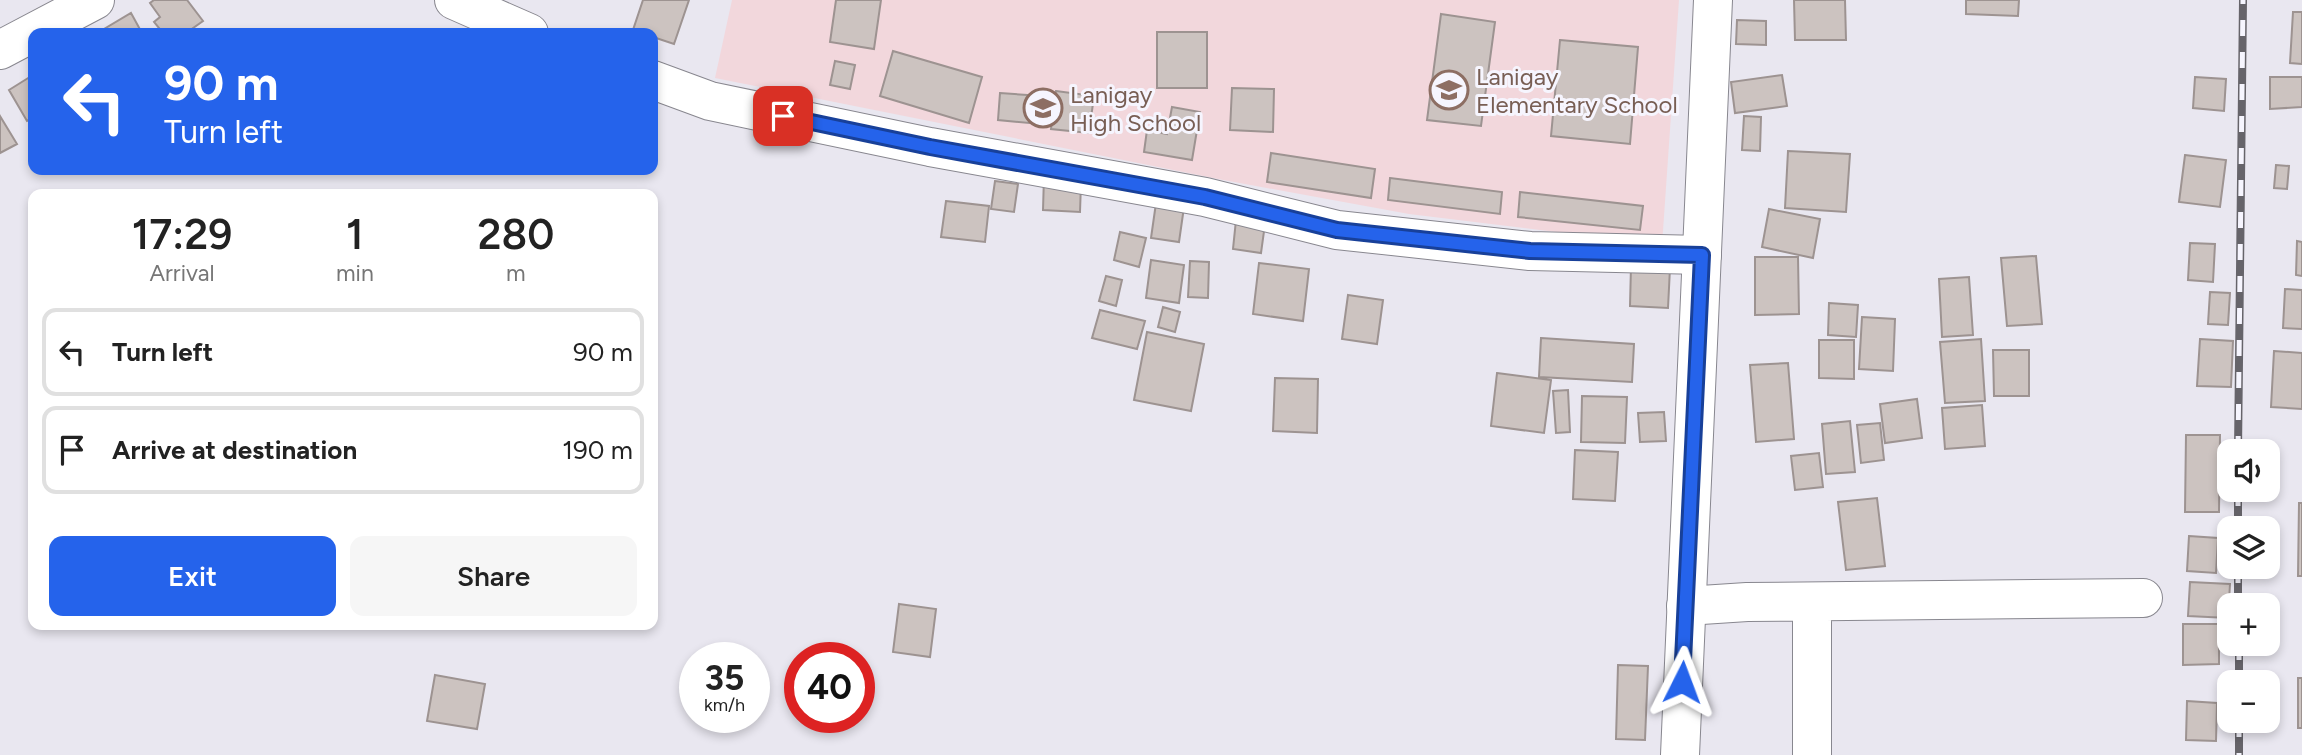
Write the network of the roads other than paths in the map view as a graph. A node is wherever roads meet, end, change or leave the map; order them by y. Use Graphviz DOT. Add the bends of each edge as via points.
graph roads {
  1 [pos="95,0"];
  2 [pos="454,0"];
  3 [pos="1713,0"];
  4 [pos="42,28"];
  5 [pos="518,28"];
  6 [pos="28,35"];
  7 [pos="0,50"];
  8 [pos="658,82"];
  9 [pos="1702,255"];
  10 [pos="2143,598"];
  11 [pos="1812,603"];
  12 [pos="1686,606"];
  13 [pos="1680,755"];
  14 [pos="1812,755"];
  1 -- 4 [label="street"];
  2 -- 5 [label="street"];
  3 -- 9 [label="street"];
  6 -- 7 [label="street"];
  8 -- 9 [label="street" via="710,101 1205,197 1337,230 1530,251"];
  9 -- 12 [label="street"];
  10 -- 11 [label="street"];
  11 -- 12 [label="street"];
  11 -- 14 [label="street"];
  12 -- 13 [label="street"];
}
